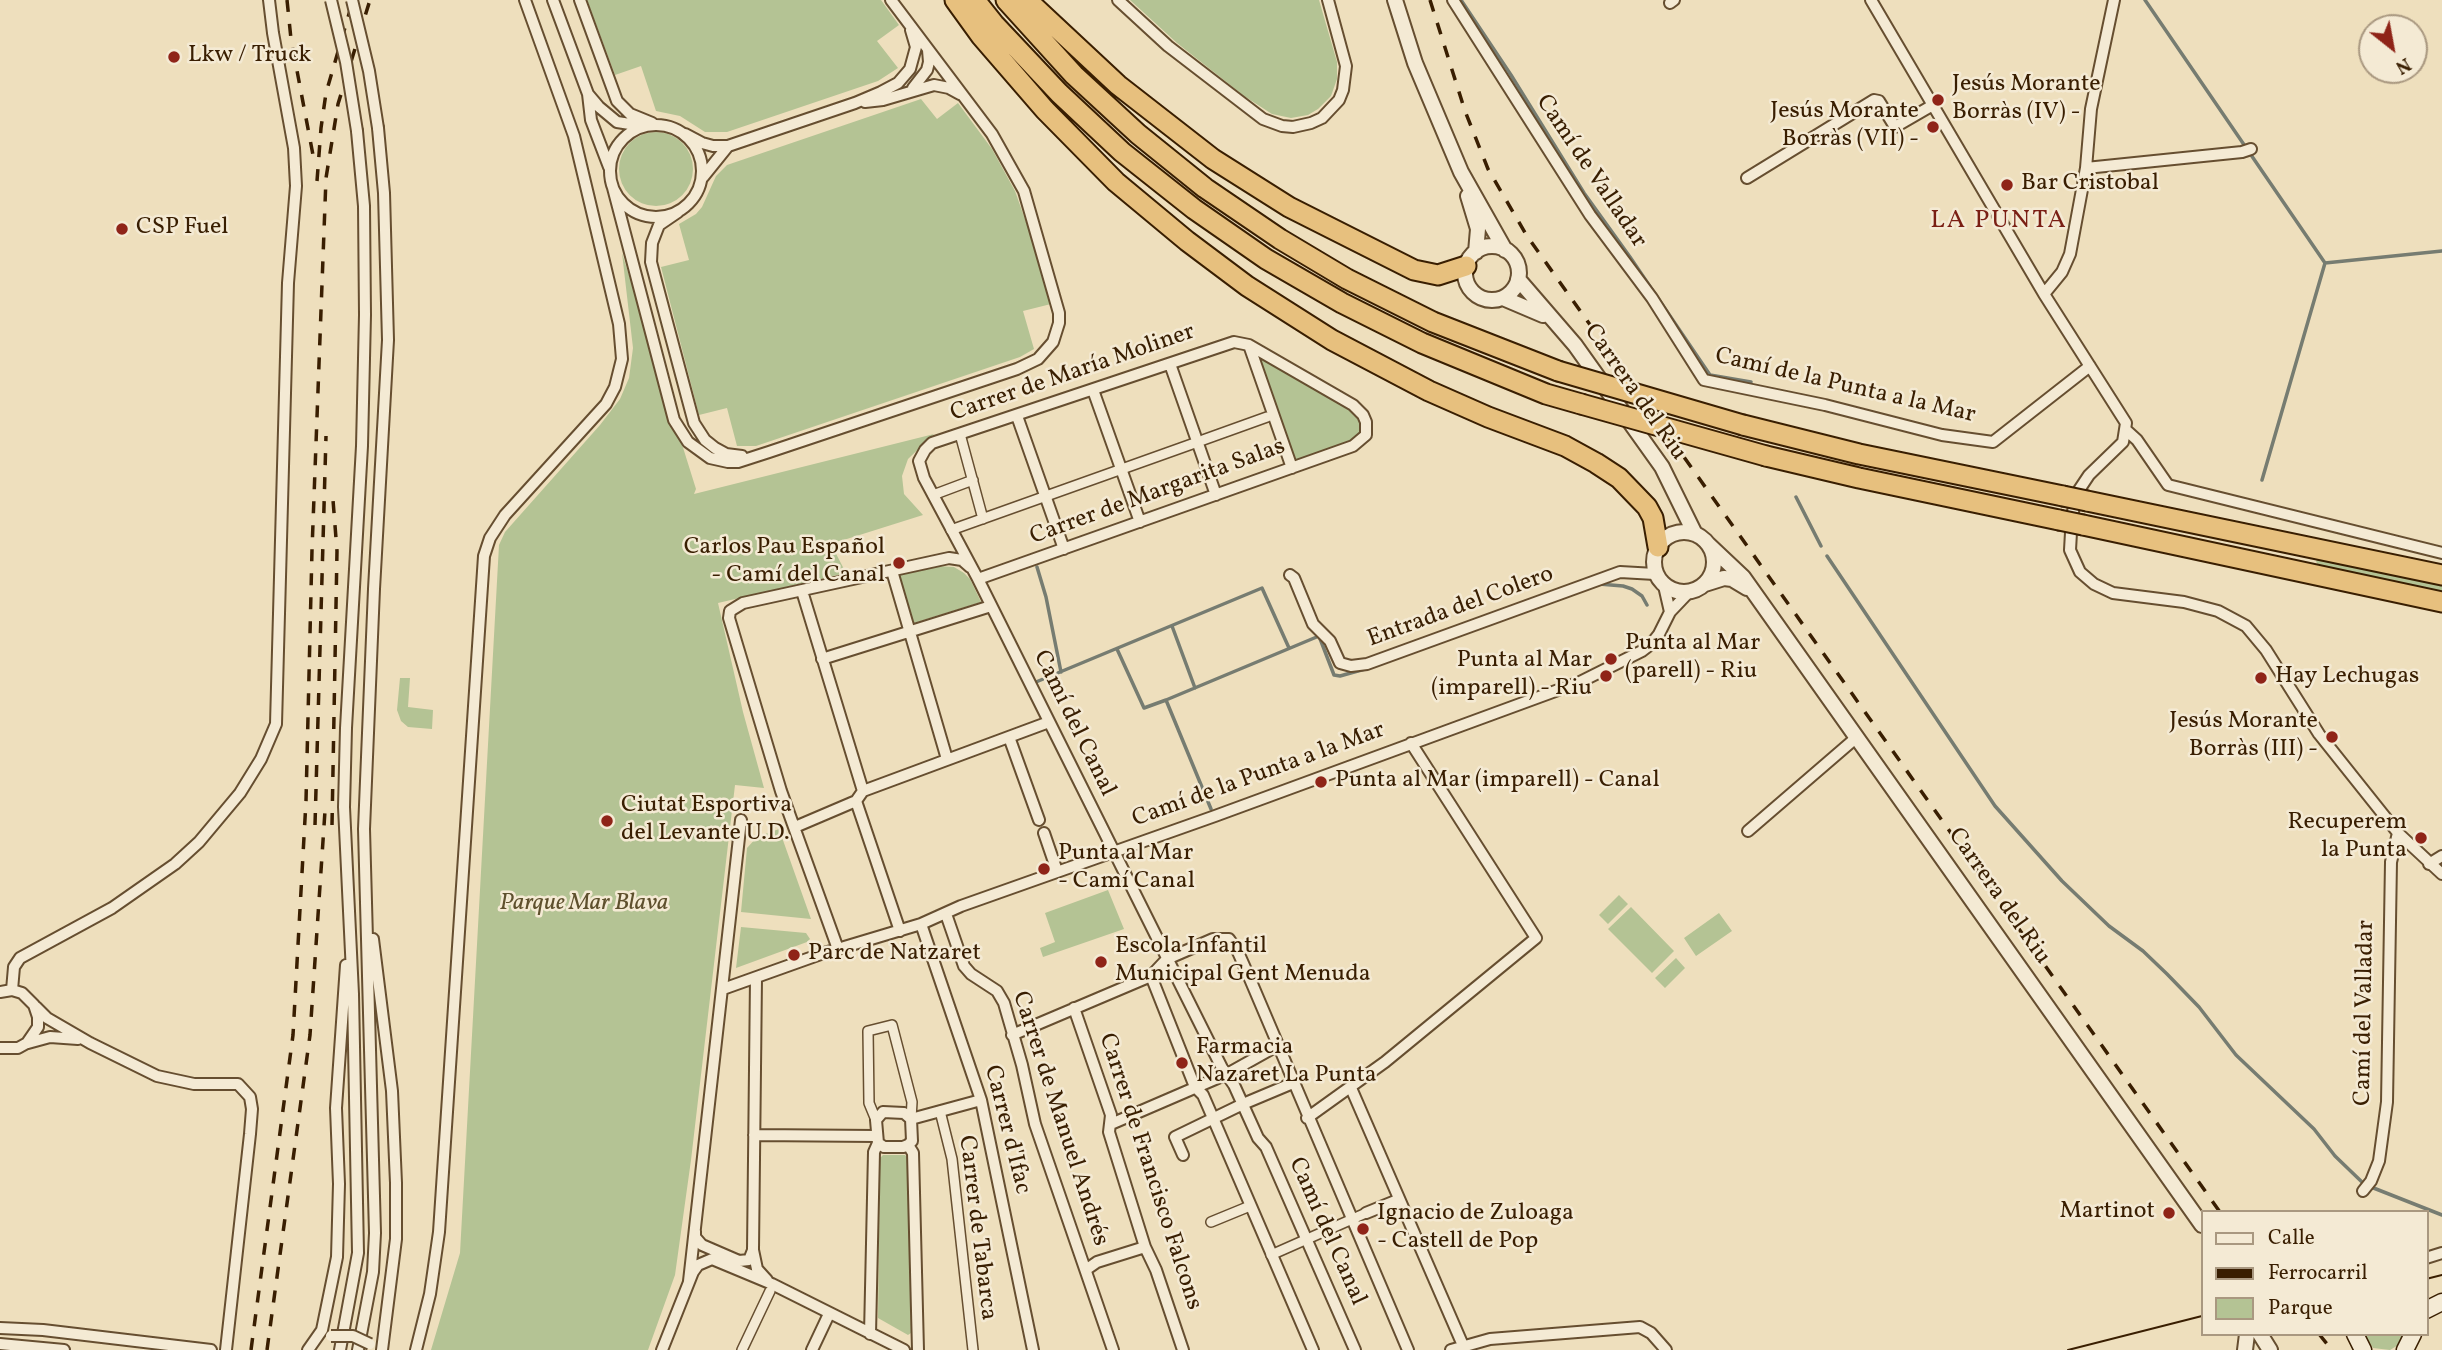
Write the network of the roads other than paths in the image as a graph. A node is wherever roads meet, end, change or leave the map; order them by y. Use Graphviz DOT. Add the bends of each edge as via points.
graph roads {
  1 [pos="269,0"];
  2 [pos="331,0"];
  3 [pos="352,0"];
  4 [pos="525,0"];
  5 [pos="553,0"];
  6 [pos="580,0"];
  7 [pos="891,0"];
  8 [pos="955,0"];
  9 [pos="975,0"];
  10 [pos="1006,0"];
  11 [pos="1027,0"];
  12 [pos="1118,0"];
  13 [pos="1328,0"];
  14 [pos="1395,0"];
  15 [pos="1453,0"];
  16 [pos="1871,0"];
  17 [pos="2114,0"];
  18 [pos="907,21"];
  19 [pos="928,48"];
  20 [pos="905,93"];
  21 [pos="588,94"];
  22 [pos="966,99"];
  23 [pos="855,103"];
  24 [pos="1933,105"];
  25 [pos="658,124"];
  26 [pos="643,126"];
  27 [pos="685,134"];
  28 [pos="728,146"];
  29 [pos="2246,151"];
  30 [pos="2086,167"];
  31 [pos="610,170"];
  32 [pos="1461,172"];
  33 [pos="702,178"];
  34 [pos="1747,178"];
  35 [pos="612,184"];
  36 [pos="678,212"];
  37 [pos="1505,250"];
  38 [pos="1471,259"];
  39 [pos="1518,279"];
  40 [pos="2045,294"];
  41 [pos="1503,298"];
  42 [pos="1551,319"];
  43 [pos="1249,345"];
  44 [pos="1170,364"];
  45 [pos="1695,365"];
  46 [pos="2090,366"];
  47 [pos="1093,390"];
  48 [pos="1017,416"];
  49 [pos="1267,417"];
  50 [pos="2126,430"];
  51 [pos="960,434"];
  52 [pos="1203,440"];
  53 [pos="1192,444"];
  54 [pos="769,452"];
  55 [pos="919,461"];
  56 [pos="1292,468"];
  57 [pos="1121,469"];
  58 [pos="972,480"];
  59 [pos="933,495"];
  60 [pos="1216,495"];
  61 [pos="1046,496"];
  62 [pos="1676,497"];
  63 [pos="983,519"];
  64 [pos="1140,522"];
  65 [pos="951,530"];
  66 [pos="1695,534"];
  67 [pos="1663,541"];
  68 [pos="1708,544"];
  69 [pos="1064,549"];
  70 [pos="2442,553"];
  71 [pos="891,571"];
  72 [pos="1290,575"];
  73 [pos="2442,575"];
  74 [pos="976,576"];
  75 [pos="1660,580"];
  76 [pos="1705,584"];
  77 [pos="802,591"];
  78 [pos="1689,592"];
  79 [pos="1756,596"];
  80 [pos="2442,602"];
  81 [pos="991,607"];
  82 [pos="1670,612"];
  83 [pos="909,632"];
  84 [pos="822,659"];
  85 [pos="1048,722"];
  86 [pos="1009,737"];
  87 [pos="1857,737"];
  88 [pos="1411,743"];
  89 [pos="947,760"];
  90 [pos="863,791"];
  91 [pos="856,801"];
  92 [pos="741,820"];
  93 [pos="1039,820"];
  94 [pos="795,827"];
  95 [pos="1748,831"];
  96 [pos="1044,833"];
  97 [pos="2398,833"];
  98 [pos="1112,851"];
  99 [pos="2442,856"];
  100 [pos="2429,864"];
  101 [pos="1057,871"];
  102 [pos="2442,874"];
  103 [pos="365,879"];
  104 [pos="946,914"];
  105 [pos="351,917"];
  106 [pos="921,924"];
  107 [pos="900,930"];
  108 [pos="838,949"];
  109 [pos="1167,959"];
  110 [pos="1151,976"];
  111 [pos="756,978"];
  112 [pos="723,989"];
  113 [pos="6,991"];
  114 [pos="36,1007"];
  115 [pos="1074,1008"];
  116 [pos="1012,1035"];
  117 [pos="27,1043"];
  118 [pos="90,1043"];
  119 [pos="1277,1046"];
  120 [pos="0,1048"];
  121 [pos="1227,1074"];
  122 [pos="1293,1083"];
  123 [pos="1195,1087"];
  124 [pos="1351,1088"];
  125 [pos="981,1100"];
  126 [pos="1243,1104"];
  127 [pos="940,1111"];
  128 [pos="1213,1118"];
  129 [pos="1307,1118"];
  130 [pos="876,1119"];
  131 [pos="911,1119"];
  132 [pos="1111,1124"];
  133 [pos="754,1135"];
  134 [pos="877,1140"];
  135 [pos="908,1145"];
  136 [pos="1183,1155"];
  137 [pos="2364,1191"];
  138 [pos="1398,1200"];
  139 [pos="1251,1206"];
  140 [pos="1366,1213"];
  141 [pos="1352,1220"];
  142 [pos="1211,1222"];
  143 [pos="2200,1222"];
  144 [pos="695,1228"];
  145 [pos="1306,1239"];
  146 [pos="1145,1247"];
  147 [pos="752,1250"];
  148 [pos="1271,1255"];
  149 [pos="1087,1269"];
  150 [pos="689,1281"];
  151 [pos="771,1287"];
  152 [pos="829,1314"];
  153 [pos="0,1328"];
  154 [pos="870,1334"];
  155 [pos="0,1344"];
  156 [pos="373,1347"];
  157 [pos="1464,1348"];
  158 [pos="310,1349"];
  159 [pos="64,1350"];
  160 [pos="211,1350"];
  161 [pos="226,1350"];
  162 [pos="340,1350"];
  163 [pos="359,1350"];
  164 [pos="382,1350"];
  165 [pos="416,1350"];
  166 [pos="662,1350"];
  167 [pos="742,1350"];
  168 [pos="812,1350"];
  169 [pos="904,1350"];
  170 [pos="918,1350"];
  171 [pos="973,1350"];
  172 [pos="1034,1350"];
  173 [pos="1114,1350"];
  174 [pos="1184,1350"];
  175 [pos="1312,1350"];
  176 [pos="1355,1350"];
  177 [pos="1408,1350"];
  178 [pos="1451,1350"];
  179 [pos="1666,1350"];
  1 -- 113 [label="street" via="296,186 288,283 276,724 240,793 199,842 112,908 20,958"];
  2 -- 105 [label="street, bridge" via="346,61 364,206 362,446 344,807"];
  3 -- 103 [label="street, bridge" via="378,128 388,340 374,576"];
  4 -- 165 [label="street" via="574,136 619,324 622,359 606,404 505,515 484,556 439,1232"];
  5 -- 21 [label="street"];
  6 -- 25 [label="street" via="617,101 630,114"];
  7 -- 18 [label="street"];
  8 -- 67 [label="highway" via="1045,110 1116,182 1187,242 1332,340 1429,391 1596,463 1619,478 1647,507"];
  9 -- 80 [label="highway, bridge" via="1059,93 1122,152 1266,259 1422,342 1546,394 1859,478"];
  10 -- 73 [label="highway, bridge" via="1074,75 1205,188 1347,279 1433,322 1558,372 1743,425 1859,454"];
  11 -- 38 [label="highway" via="1118,85 1213,159 1289,207 1414,270 1437,275"];
  12 -- 13 [label="street" via="1168,46 1253,111 1272,123 1293,127 1322,118 1343,90 1346,66"];
  14 -- 32 [label="street" via="1415,63"];
  15 -- 45 [label="street, Camí de Valladar" via="1590,215"];
  16 -- 24 [label="street"];
  17 -- 30 [label="street" via="2091,109"];
  18 -- 19 [label="street"];
  18 -- 23 [label="street" via="915,47 906,76"];
  19 -- 20 [label="street" via="927,70"];
  19 -- 22 [label="street"];
  20 -- 22 [label="street" via="934,85"];
  20 -- 23 [label="street"];
  21 -- 26 [label="street" via="617,121"];
  21 -- 31 [label="street" via="591,120"];
  22 -- 54 [label="street" via="1024,191 1058,302 1059,323 1053,342 1028,365"];
  23 -- 28 [label="street"];
  24 -- 34 [label="street" via="1895,127 1874,100"];
  24 -- 40 [label="street"];
  25 -- 26 [label="street"];
  25 -- 27 [label="street"];
  26 -- 31 [label="street" via="619,143"];
  27 -- 28 [label="street" via="713,146"];
  27 -- 33 [label="street" via="700,153"];
  28 -- 33 [label="street"];
  29 -- 30 [label="street"];
  30 -- 40 [label="street" via="2067,264"];
  31 -- 35 [label="street"];
  32 -- 37 [label="street"];
  32 -- 38 [label="street" via="1478,229"];
  33 -- 36 [label="street" via="690,203"];
  35 -- 36 [label="street" via="618,197 638,214 652,217"];
  35 -- 54 [label="street" via="678,428 695,449 718,460 738,462"];
  36 -- 54 [label="street" via="659,225 650,252 694,423 705,440 726,454"];
  37 -- 38 [label="street" via="1490,246"];
  37 -- 39 [label="street" via="1518,265"];
  38 -- 41 [label="street" via="1466,281 1474,294 1488,300"];
  39 -- 41 [label="street"];
  39 -- 42 [label="street, Carrera del Riu"];
  40 -- 46 [label="street"];
  41 -- 42 [label="street, Carrera del Riu"];
  42 -- 62 [label="street, Carrera del Riu" via="1575,345 1662,467"];
  43 -- 44 [label="street, Carrer de María Moliner" via="1234,342"];
  43 -- 56 [label="street"];
  43 -- 56 [label="street, Carrer de Margarita Salas" via="1359,410 1366,422 1362,441"];
  44 -- 47 [label="street, Carrer de María Moliner"];
  44 -- 60 [label="street"];
  45 -- 46 [label="street, Camí de la Punta a la Mar" via="1704,380 1942,435 1993,442"];
  46 -- 50 [label="street"];
  47 -- 48 [label="street, Carrer de María Moliner"];
  47 -- 57 [label="street"];
  48 -- 51 [label="street, Carrer de María Moliner"];
  48 -- 61 [label="street"];
  49 -- 52 [label="street"];
  50 -- 70 [label="street" via="2168,485"];
  50 -- 97 [label="street" via="2123,442 2079,490 2070,550 2080,572 2113,593 2184,602 2218,611 2246,626 2319,734"];
  51 -- 55 [label="street, Carrer de María Moliner" via="932,443"];
  51 -- 58 [label="street"];
  53 -- 57 [label="street"];
  55 -- 59 [label="street, Camí del Canal"];
  56 -- 60 [label="street, Carrer de Margarita Salas"];
  57 -- 61 [label="street"];
  57 -- 64 [label="street"];
  58 -- 59 [label="street"];
  58 -- 63 [label="street"];
  59 -- 65 [label="street, Camí del Canal"];
  60 -- 64 [label="street, Carrer de Margarita Salas"];
  61 -- 63 [label="street"];
  61 -- 69 [label="street"];
  62 -- 66 [label="street, Carrera del Riu"];
  62 -- 67 [label="street, Carrera del Riu" via="1676,516"];
  63 -- 65 [label="street"];
  64 -- 69 [label="street, Carrer de Margarita Salas"];
  65 -- 74 [label="street, Camí del Canal"];
  66 -- 67 [label="street" via="1682,532"];
  66 -- 68 [label="street"];
  67 -- 75 [label="street" via="1653,560"];
  68 -- 76 [label="street" via="1713,568"];
  68 -- 79 [label="street, Carrera del Riu"];
  69 -- 74 [label="street, Carrer de Margarita Salas"];
  71 -- 74 [label="street" via="949,558 962,560"];
  71 -- 77 [label="street"];
  71 -- 83 [label="street"];
  72 -- 75 [label="street, Entrada del Colero" via="1312,625 1330,641 1340,663 1351,666 1620,572"];
  74 -- 81 [label="street, Camí del Canal"];
  75 -- 78 [label="street" via="1676,592"];
  75 -- 82 [label="street"];
  76 -- 78 [label="street"];
  76 -- 79 [label="street, Carrera del Riu" via="1732,579"];
  77 -- 84 [label="street"];
  77 -- 94 [label="street" via="743,603 730,611 729,618"];
  78 -- 82 [label="street, Camí de la Punta a la Mar"];
  79 -- 87 [label="street, Carrera del Riu"];
  81 -- 83 [label="street"];
  81 -- 85 [label="street, Camí del Canal"];
  82 -- 88 [label="street, Camí de la Punta a la Mar" via="1659,634 1642,651 1580,682"];
  83 -- 84 [label="street"];
  83 -- 89 [label="street"];
  84 -- 90 [label="street"];
  85 -- 86 [label="street"];
  85 -- 98 [label="street, Camí del Canal"];
  86 -- 89 [label="street"];
  86 -- 93 [label="street"];
  87 -- 95 [label="street"];
  87 -- 143 [label="street, Carrera del Riu"];
  88 -- 98 [label="street, Camí de la Punta a la Mar"];
  88 -- 124 [label="street" via="1536,938"];
  89 -- 90 [label="street"];
  90 -- 91 [label="street"];
  91 -- 94 [label="street"];
  91 -- 107 [label="street"];
  92 -- 112 [label="street"];
  93 -- 96 [label="street"];
  94 -- 108 [label="street"];
  96 -- 101 [label="street"];
  97 -- 100 [label="street"];
  97 -- 137 [label="street, Camí del Valladar" via="2391,862 2387,1102 2379,1161"];
  98 -- 101 [label="street, Camí de la Punta a la Mar"];
  98 -- 109 [label="street, Camí del Canal"];
  99 -- 100 [label="street"];
  100 -- 102 [label="street"];
  101 -- 104 [label="street, Camí de la Punta a la Mar"];
  103 -- 163 [label="street" via="375,1233"];
  103 -- 164 [label="street" via="395,1136 396,1239"];
  104 -- 106 [label="street, Camí de la Punta a la Mar"];
  104 -- 116 [label="street, Carrer de Manuel Andrés" via="964,965 997,991"];
  105 -- 158 [label="street" via="336,1108 337,1257 322,1330"];
  105 -- 162 [label="street" via="358,1253"];
  106 -- 107 [label="street, Camí de la Punta a la Mar"];
  106 -- 125 [label="street, Carrer d'Ifac"];
  107 -- 108 [label="street, Camí de la Punta a la Mar"];
  108 -- 111 [label="street, Camí de la Punta a la Mar"];
  109 -- 110 [label="street"];
  109 -- 119 [label="street" via="1213,939 1229,939"];
  109 -- 121 [label="street, Camí del Canal"];
  110 -- 115 [label="street, Carrer de Francisco Falcons"];
  110 -- 123 [label="street"];
  111 -- 112 [label="street, Camí de la Punta a la Mar"];
  111 -- 133 [label="street"];
  112 -- 144 [label="street"];
  113 -- 114 [label="street" via="30,999"];
  114 -- 117 [label="street" via="38,1027"];
  114 -- 118 [label="street"];
  115 -- 116 [label="street, Carrer de Francisco Falcons"];
  115 -- 132 [label="street, Carrer de Francisco Falcons"];
  116 -- 149 [label="street, Carrer de Manuel Andrés" via="1035,1124"];
  117 -- 118 [label="street" via="62,1036"];
  117 -- 120 [label="street"];
  118 -- 161 [label="street" via="157,1076 194,1084 238,1084 250,1097"];
  119 -- 121 [label="street"];
  119 -- 122 [label="street"];
  121 -- 123 [label="street"];
  121 -- 126 [label="street, Camí del Canal"];
  122 -- 126 [label="street"];
  122 -- 129 [label="street"];
  123 -- 128 [label="street"];
  123 -- 132 [label="street"];
  124 -- 129 [label="street"];
  124 -- 138 [label="street"];
  125 -- 127 [label="street"];
  125 -- 172 [label="street, Carrer d'Ifac"];
  126 -- 128 [label="street"];
  126 -- 145 [label="street, Camí del Canal"];
  127 -- 131 [label="street"];
  127 -- 171 [label="street, Carrer de Tabarca" via="952,1159"];
  128 -- 136 [label="street" via="1175,1137"];
  128 -- 139 [label="street"];
  129 -- 141 [label="street"];
  130 -- 131 [label="street" via="883,1112 904,1113"];
  130 -- 131 [label="street" via="869,1104 868,1031 892,1025 912,1102"];
  130 -- 134 [label="street"];
  131 -- 135 [label="street" via="912,1141"];
  132 -- 146 [label="street, Carrer de Francisco Falcons" via="1109,1132"];
  133 -- 134 [label="street"];
  133 -- 147 [label="street"];
  134 -- 135 [label="street" via="884,1147"];
  134 -- 154 [label="street"];
  135 -- 170 [label="street" via="913,1153"];
  138 -- 140 [label="street"];
  138 -- 157 [label="street"];
  139 -- 142 [label="street"];
  139 -- 148 [label="street"];
  140 -- 141 [label="street"];
  141 -- 145 [label="street"];
  141 -- 177 [label="street"];
  144 -- 147 [label="street" via="702,1245 739,1261 749,1259"];
  144 -- 150 [label="street"];
  145 -- 148 [label="street"];
  145 -- 176 [label="street, Camí del Canal"];
  146 -- 149 [label="street"];
  146 -- 174 [label="street, Carrer de Francisco Falcons"];
  147 -- 151 [label="street" via="757,1269"];
  148 -- 175 [label="street"];
  149 -- 173 [label="street, Carrer de Manuel Andrés"];
  150 -- 151 [label="street" via="698,1265 712,1259"];
  150 -- 166 [label="street"];
  151 -- 152 [label="street"];
  151 -- 167 [label="street"];
  152 -- 154 [label="street"];
  152 -- 168 [label="street"];
  153 -- 160 [label="street"];
  154 -- 169 [label="street"];
  155 -- 159 [label="street"];
  156 -- 158 [label="street, bridge" via="353,1336 331,1336"];
  157 -- 178 [label="street"];
  157 -- 179 [label="street" via="1490,1339 1640,1327"];
}
